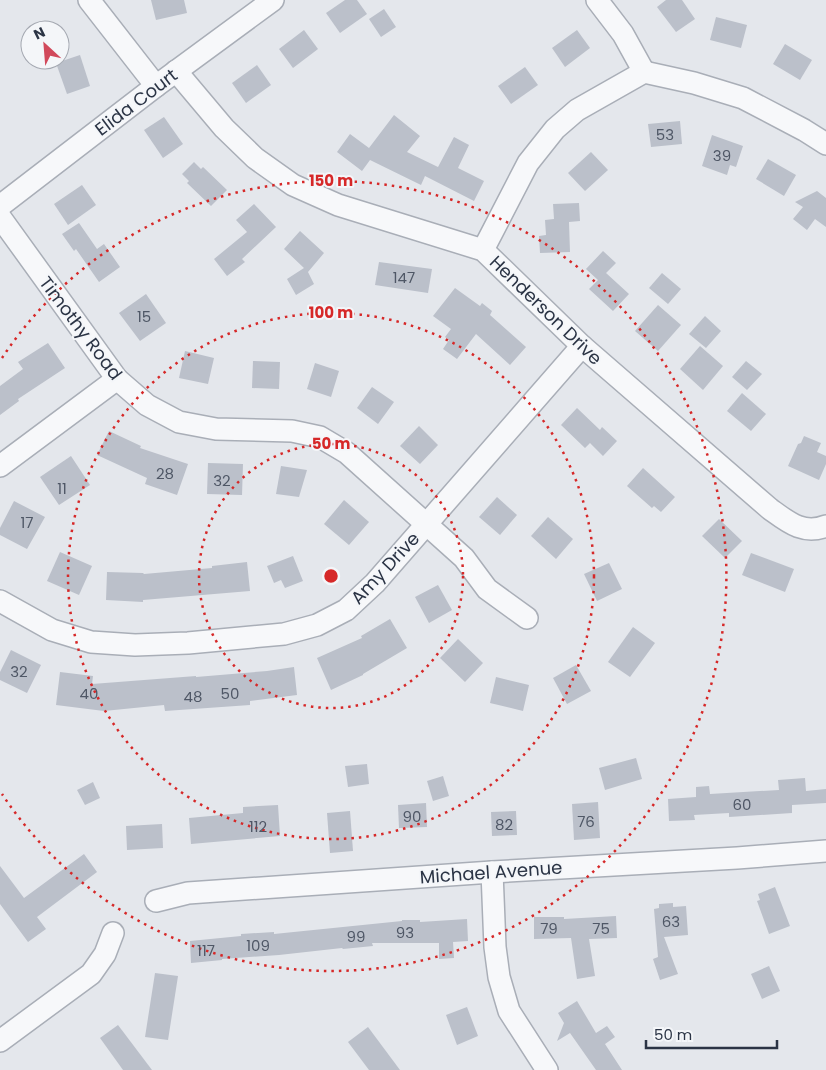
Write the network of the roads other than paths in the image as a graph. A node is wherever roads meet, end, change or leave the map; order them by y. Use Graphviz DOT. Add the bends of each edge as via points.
graph roads {
  1 [pos="89,0"];
  2 [pos="273,0"];
  3 [pos="598,0"];
  4 [pos="176,71"];
  5 [pos="644,72"];
  6 [pos="156,86"];
  7 [pos="826,144"];
  8 [pos="0,206"];
  9 [pos="0,217"];
  10 [pos="483,250"];
  11 [pos="582,346"];
  12 [pos="117,379"];
  13 [pos="0,466"];
  14 [pos="426,524"];
  15 [pos="826,526"];
  16 [pos="0,601"];
  17 [pos="527,618"];
  18 [pos="826,851"];
  19 [pos="492,872"];
  20 [pos="156,900"];
  21 [pos="113,933"];
  22 [pos="0,1041"];
  23 [pos="547,1070"];
  1 -- 6 [label="street"];
  2 -- 4 [label="street, Elida Court"];
  3 -- 5 [label="street" via="623,34"];
  4 -- 6 [label="street, Elida Court"];
  4 -- 10 [label="street, Henderson Drive" via="224,128 255,158 293,185 338,205"];
  5 -- 7 [label="street" via="743,98"];
  5 -- 10 [label="street" via="577,110 555,129 528,163"];
  6 -- 8 [label="street, Elida Court"];
  9 -- 12 [label="street, Timothy Road"];
  10 -- 11 [label="street, Henderson Drive"];
  11 -- 14 [label="street, Amy Drive"];
  11 -- 15 [label="street, Henderson Drive" via="770,509 792,525 816,530"];
  12 -- 13 [label="street"];
  12 -- 14 [label="street, Timothy Road" via="147,405 179,422 216,428 292,431 320,437 347,453"];
  14 -- 16 [label="street, Amy Drive" via="375,583 346,610 317,625 284,634 179,644 91,642 52,630"];
  14 -- 17 [label="street, Timothy Road" via="464,558 487,589"];
  18 -- 19 [label="street, Michael Avenue"];
  19 -- 20 [label="street, Michael Avenue" via="188,894"];
  19 -- 23 [label="street" via="499,977 509,1011"];
  21 -- 22 [label="street" via="105,954 91,974"];
}
